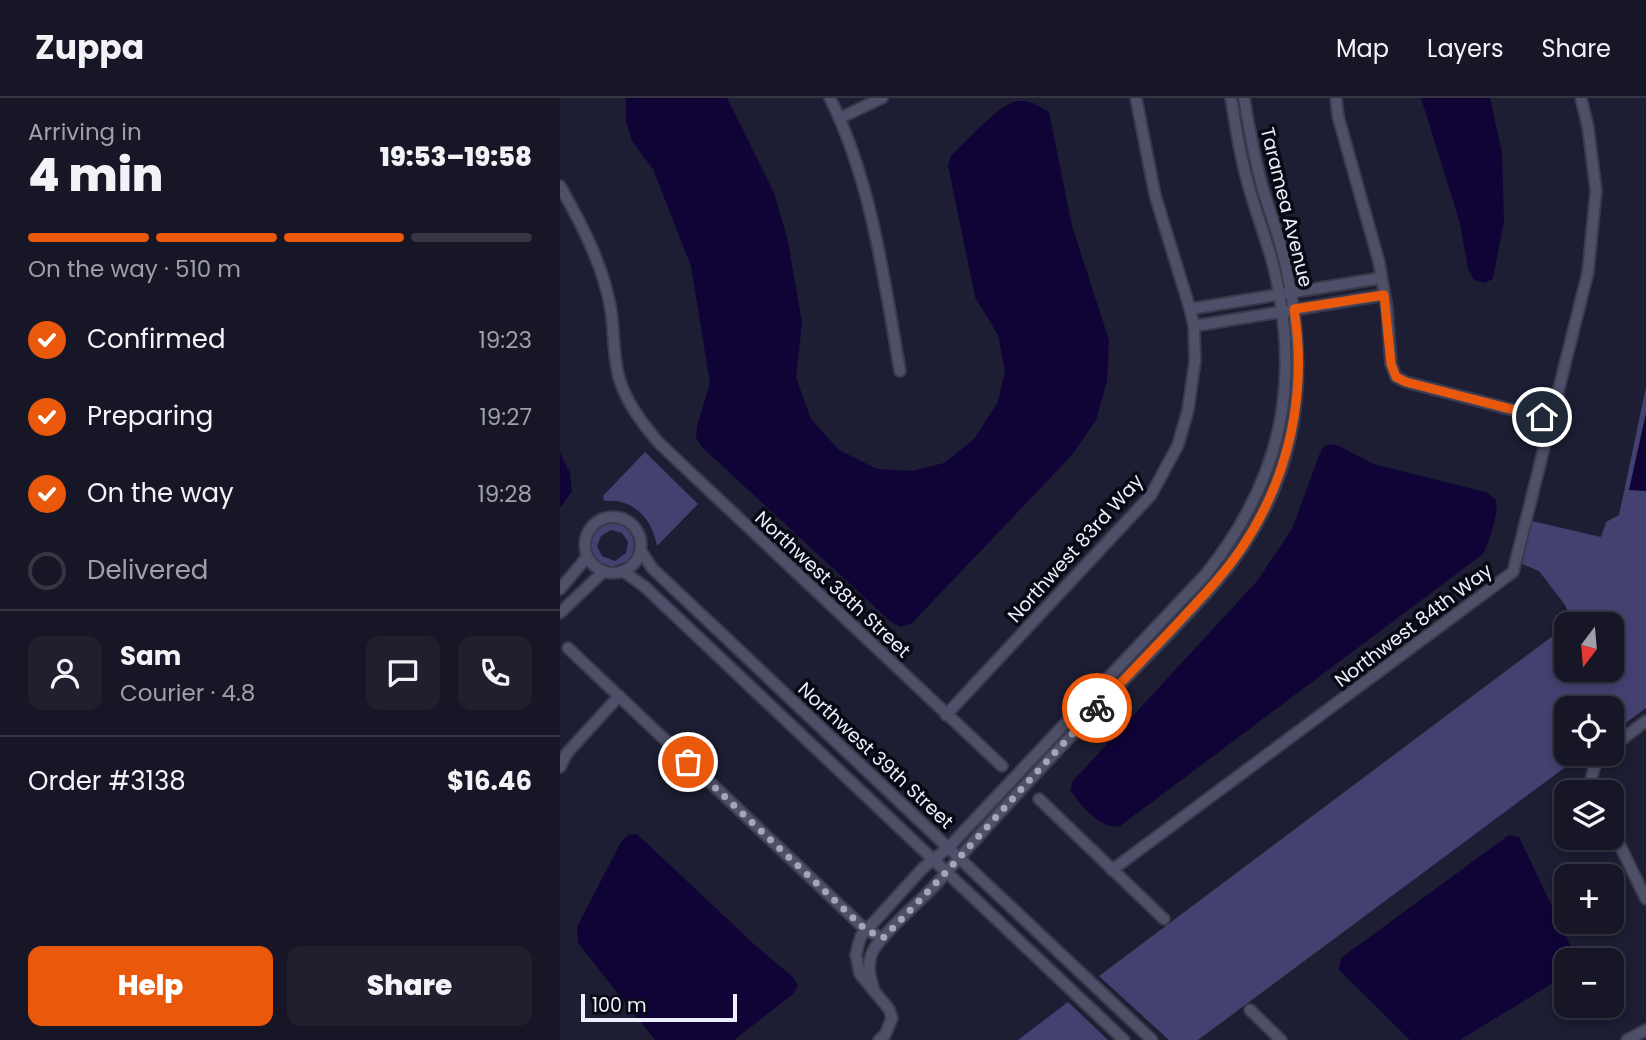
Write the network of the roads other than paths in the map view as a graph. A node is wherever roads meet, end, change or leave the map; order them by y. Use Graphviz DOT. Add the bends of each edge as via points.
graph roads {
  1 [pos="830,98"];
  2 [pos="882,98"];
  3 [pos="1136,98"];
  4 [pos="1231,98"];
  5 [pos="1244,98"];
  6 [pos="1336,98"];
  7 [pos="1581,98"];
  8 [pos="840,118"];
  9 [pos="560,186"];
  10 [pos="1381,278"];
  11 [pos="1291,293"];
  12 [pos="1278,295"];
  13 [pos="1384,295"];
  14 [pos="1190,309"];
  15 [pos="1294,309"];
  16 [pos="1281,311"];
  17 [pos="1194,326"];
  18 [pos="900,371"];
  19 [pos="1552,419"];
  20 [pos="641,551"];
  21 [pos="587,556"];
  22 [pos="603,572"];
  23 [pos="624,572"];
  24 [pos="560,589"];
  25 [pos="560,613"];
  26 [pos="568,648"];
  27 [pos="619,696"];
  28 [pos="946,715"];
  29 [pos="1646,721"];
  30 [pos="1624,738"];
  31 [pos="560,766"];
  32 [pos="1002,766"];
  33 [pos="1039,799"];
  34 [pos="948,847"];
  35 [pos="1622,850"];
  36 [pos="959,856"];
  37 [pos="934,859"];
  38 [pos="1112,870"];
  39 [pos="947,871"];
  40 [pos="1646,900"];
  41 [pos="1164,919"];
  42 [pos="866,930"];
  43 [pos="883,938"];
  44 [pos="875,992"];
  45 [pos="1250,1010"];
  46 [pos="1646,1030"];
  47 [pos="879,1040"];
  48 [pos="1125,1040"];
  49 [pos="1152,1040"];
  50 [pos="1282,1040"];
  51 [pos="1627,1040"];
  1 -- 8 [label="street"];
  2 -- 8 [label="street"];
  3 -- 14 [label="street, Northwest 83rd Way" via="1155,195"];
  4 -- 12 [label="street, Taramea Avenue" via="1238,144"];
  5 -- 11 [label="street, Taramea Avenue"];
  6 -- 10 [label="street"];
  7 -- 19 [label="street, Northwest 84th Way" via="1596,191 1593,236"];
  8 -- 18 [label="street" via="878,250"];
  9 -- 28 [label="street, Northwest 38th Street" via="597,262 610,305 619,379 642,425"];
  10 -- 11 [label="street"];
  10 -- 13 [label="street"];
  11 -- 12 [label="street"];
  11 -- 15 [label="street, Taramea Avenue"];
  12 -- 14 [label="street"];
  12 -- 16 [label="street, Taramea Avenue"];
  13 -- 15 [label="street"];
  13 -- 19 [label="street" via="1396,377"];
  14 -- 17 [label="street, Northwest 83rd Way"];
  15 -- 16 [label="street"];
  15 -- 36 [label="street, Taramea Avenue" via="1296,412 1276,483 1254,529 1212,586"];
  16 -- 17 [label="street"];
  16 -- 34 [label="street, Taramea Avenue" via="1286,350 1279,431 1250,510 1231,542"];
  17 -- 28 [label="street, Northwest 83rd Way" via="1188,410 1178,445 1151,495"];
  19 -- 38 [label="street, Northwest 84th Way" via="1515,566 1508,576"];
  20 -- 21 [label="street" via="632,524 605,518 589,529"];
  20 -- 23 [label="street"];
  20 -- 34 [label="street, Northwest 39th Street" via="652,568"];
  21 -- 22 [label="street"];
  21 -- 24 [label="street"];
  22 -- 23 [label="street"];
  22 -- 25 [label="street"];
  23 -- 37 [label="street, Northwest 39th Street"];
  26 -- 27 [label="street"];
  27 -- 31 [label="street"];
  27 -- 42 [label="street"];
  28 -- 32 [label="street, Northwest 38th Street"];
  29 -- 30 [label="street"];
  33 -- 38 [label="street"];
  34 -- 36 [label="street, Northwest 39th Street"];
  34 -- 37 [label="street, Taramea Avenue"];
  35 -- 40 [label="street"];
  36 -- 39 [label="street, Taramea Avenue"];
  36 -- 49 [label="street, Northwest 39th Street"];
  37 -- 39 [label="street, Northwest 39th Street"];
  37 -- 42 [label="street, Taramea Avenue"];
  38 -- 41 [label="street"];
  39 -- 43 [label="street, Taramea Avenue"];
  39 -- 48 [label="street, Northwest 39th Street"];
  42 -- 43 [label="street"];
  42 -- 44 [label="street" via="858,946 857,963"];
  43 -- 44 [label="street, Taramea Avenue" via="869,962"];
  44 -- 47 [label="street" via="892,1018"];
  45 -- 50 [label="street"];
  46 -- 51 [label="street"];
}
